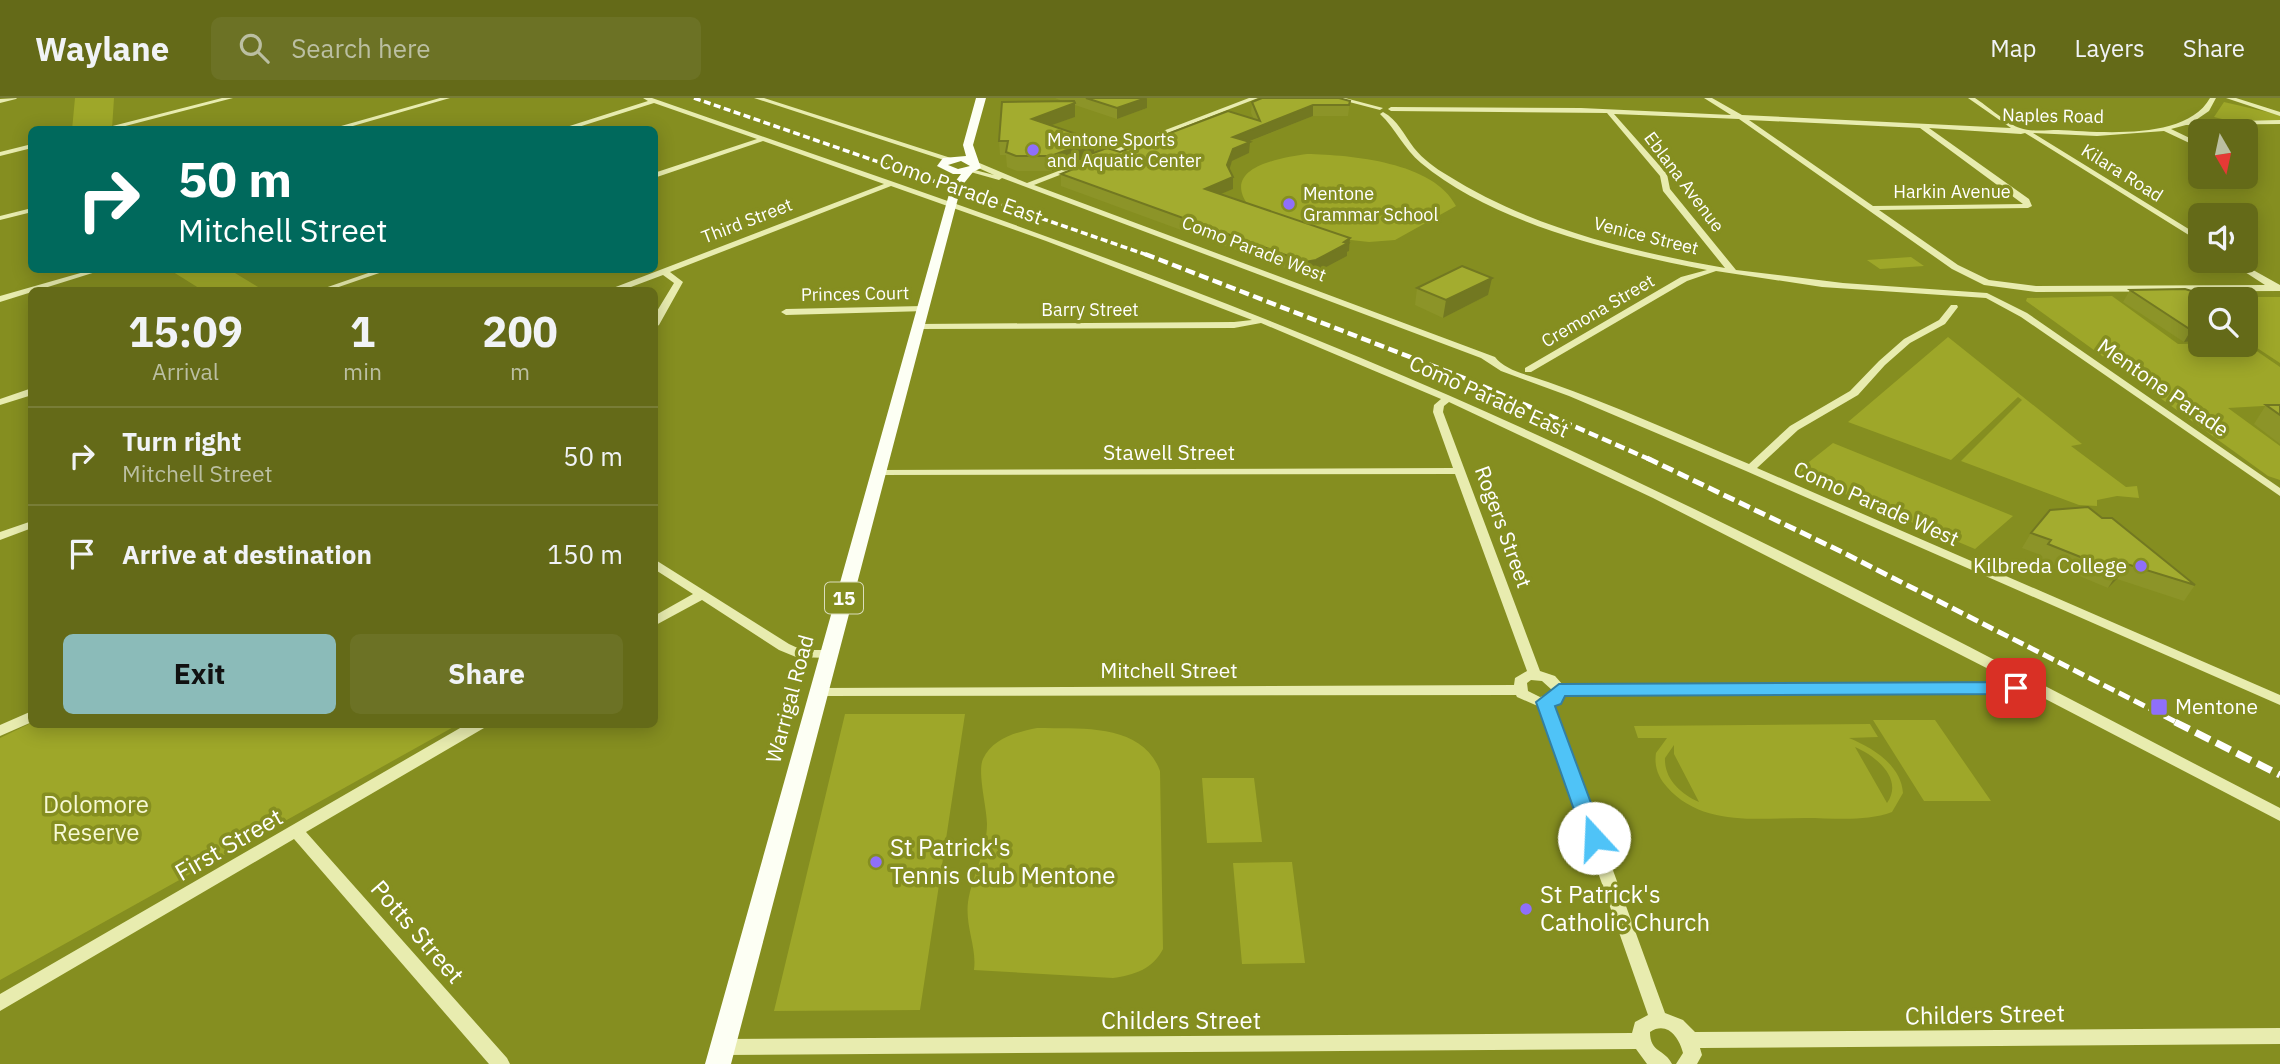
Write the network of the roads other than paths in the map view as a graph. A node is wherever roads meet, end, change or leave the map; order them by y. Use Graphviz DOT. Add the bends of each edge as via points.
graph roads {
  1 [pos="14,98"];
  2 [pos="230,98"];
  3 [pos="447,98"];
  4 [pos="757,98"];
  5 [pos="981,98"];
  6 [pos="1255,98"];
  7 [pos="1337,98"];
  8 [pos="1707,98"];
  9 [pos="1971,98"];
  10 [pos="2213,98"];
  11 [pos="2229,98"];
  12 [pos="650,99"];
  13 [pos="0,101"];
  14 [pos="1379,111"];
  15 [pos="1609,112"];
  16 [pos="1393,114"];
  17 [pos="2280,114"];
  18 [pos="2202,115"];
  19 [pos="1743,119"];
  20 [pos="2217,119"];
  21 [pos="2258,121"];
  22 [pos="2262,121"];
  23 [pos="2280,122"];
  24 [pos="2181,125"];
  25 [pos="2188,125"];
  26 [pos="116,126"];
  27 [pos="345,126"];
  28 [pos="572,126"];
  29 [pos="1923,127"];
  30 [pos="2164,128"];
  31 [pos="2280,130"];
  32 [pos="2024,132"];
  33 [pos="763,139"];
  34 [pos="2188,140"];
  35 [pos="968,145"];
  36 [pos="28,147"];
  37 [pos="0,154"];
  38 [pos="948,160"];
  39 [pos="972,167"];
  40 [pos="952,171"];
  41 [pos="658,175"];
  42 [pos="890,184"];
  43 [pos="957,186"];
  44 [pos="1028,186"];
  45 [pos="952,204"];
  46 [pos="1870,208"];
  47 [pos="28,211"];
  48 [pos="0,218"];
  49 [pos="2188,233"];
  50 [pos="1674,260"];
  51 [pos="1955,267"];
  52 [pos="1718,270"];
  53 [pos="663,271"];
  54 [pos="1733,272"];
  55 [pos="88,273"];
  56 [pos="375,273"];
  57 [pos="2252,273"];
  58 [pos="1684,279"];
  59 [pos="1988,283"];
  60 [pos="1969,284"];
  61 [pos="41,287"];
  62 [pos="332,287"];
  63 [pos="623,287"];
  64 [pos="2277,288"];
  65 [pos="1928,289"];
  66 [pos="2036,289"];
  67 [pos="28,291"];
  68 [pos="1988,296"];
  69 [pos="2005,296"];
  70 [pos="0,299"];
  71 [pos="1954,307"];
  72 [pos="2024,315"];
  73 [pos="658,318"];
  74 [pos="921,318"];
  75 [pos="778,319"];
  76 [pos="1261,321"];
  77 [pos="1484,356"];
  78 [pos="1528,370"];
  79 [pos="28,392"];
  80 [pos="1573,394"];
  81 [pos="1448,398"];
  82 [pos="0,402"];
  83 [pos="1750,469"];
  84 [pos="1460,471"];
  85 [pos="878,473"];
  86 [pos="2280,493"];
  87 [pos="28,526"];
  88 [pos="0,536"];
  89 [pos="658,566"];
  90 [pos="703,594"];
  91 [pos="658,620"];
  92 [pos="829,654"];
  93 [pos="1535,675"];
  94 [pos="2037,687"];
  95 [pos="1520,690"];
  96 [pos="1559,690"];
  97 [pos="819,693"];
  98 [pos="2280,700"];
  99 [pos="1545,702"];
  100 [pos="28,718"];
  101 [pos="472,728"];
  102 [pos="0,731"];
  103 [pos="2280,815"];
  104 [pos="297,832"];
  105 [pos="0,1003"];
  106 [pos="1659,1020"];
  107 [pos="2280,1036"];
  108 [pos="1691,1040"];
  109 [pos="1640,1041"];
  110 [pos="721,1055"];
  111 [pos="500,1064"];
  112 [pos="1663,1064"];
  113 [pos="1685,1064"];
  1 -- 13 [label="street"];
  2 -- 26 [label="street"];
  3 -- 27 [label="street"];
  4 -- 38 [label="street"];
  5 -- 35 [label="main road"];
  6 -- 44 [label="street"];
  7 -- 14 [label="street"];
  8 -- 19 [label="street"];
  9 -- 32 [label="street, Kilara Road"];
  10 -- 18 [label="street"];
  11 -- 17 [label="street"];
  12 -- 28 [label="street"];
  12 -- 33 [label="street, Como Parade East"];
  14 -- 16 [label="street, Venice Street"];
  14 -- 16 [label="street, Naples Road"];
  15 -- 16 [label="street, Naples Road" via="1418,110"];
  15 -- 19 [label="street, Naples Road"];
  15 -- 54 [label="street, Eblana Avenue" via="1664,176 1666,189"];
  16 -- 50 [label="street, Venice Street" via="1414,153 1466,190 1599,242"];
  18 -- 20 [label="street"];
  18 -- 24 [label="street, Naples Road"];
  19 -- 29 [label="street, Naples Road"];
  19 -- 46 [label="street"];
  21 -- 22 [label="street"];
  22 -- 23 [label="street"];
  22 -- 31 [label="street"];
  24 -- 25 [label="street"];
  24 -- 30 [label="street, Naples Road"];
  29 -- 32 [label="street, Naples Road"];
  29 -- 46 [label="street, Harkin Avenue" via="2028,206"];
  30 -- 32 [label="street, Naples Road" via="2097,134"];
  30 -- 34 [label="street"];
  32 -- 49 [label="street, Kilara Road"];
  33 -- 41 [label="street"];
  33 -- 42 [label="street, Como Parade East"];
  35 -- 38 [label="main road"];
  35 -- 39 [label="main road"];
  36 -- 37 [label="street"];
  38 -- 39 [label="main road"];
  38 -- 40 [label="main road"];
  39 -- 40 [label="main road"];
  39 -- 43 [label="main road, Warrigal Road / 15"];
  39 -- 44 [label="street, Como Parade West"];
  40 -- 43 [label="main road"];
  42 -- 45 [label="street, Como Parade East"];
  42 -- 53 [label="street, Third Street"];
  43 -- 45 [label="main road, Warrigal Road / 15"];
  44 -- 77 [label="street, Como Parade West"];
  45 -- 74 [label="main road, Warrigal Road / 15"];
  45 -- 76 [label="street, Como Parade East"];
  46 -- 51 [label="street"];
  47 -- 48 [label="street"];
  50 -- 52 [label="street, Venice Street"];
  50 -- 58 [label="street, Cremona Street" via="1684,268"];
  51 -- 59 [label="street"];
  51 -- 60 [label="street"];
  52 -- 54 [label="street, Venice Street"];
  52 -- 58 [label="street, Cremona Street"];
  53 -- 63 [label="street, Third Street"];
  53 -- 73 [label="street" via="679,282"];
  54 -- 65 [label="street, Venice Street" via="1824,284"];
  55 -- 61 [label="street"];
  56 -- 62 [label="street"];
  57 -- 64 [label="street"];
  58 -- 78 [label="street, Cremona Street"];
  59 -- 60 [label="street"];
  59 -- 66 [label="street"];
  59 -- 69 [label="street, Mentone Parade" via="2003,290"];
  60 -- 65 [label="street, Venice Street"];
  60 -- 68 [label="street, Mentone Parade"];
  64 -- 66 [label="street"];
  65 -- 68 [label="street, Venice Street"];
  66 -- 69 [label="street"];
  67 -- 70 [label="street"];
  68 -- 69 [label="street"];
  68 -- 72 [label="street, Mentone Parade"];
  69 -- 72 [label="street, Mentone Parade"];
  71 -- 83 [label="street" via="1942,322 1907,341 1854,393 1794,428"];
  72 -- 86 [label="street, Mentone Parade"];
  74 -- 75 [label="street, Princes Court" via="784,309"];
  74 -- 76 [label="street, Barry Street" via="1234,326"];
  74 -- 85 [label="main road, Warrigal Road / 15"];
  76 -- 81 [label="street, Como Parade East"];
  77 -- 78 [label="street, Como Parade West"];
  77 -- 80 [label="street, Como Parade West" via="1504,369"];
  78 -- 80 [label="street, Como Parade West"];
  79 -- 82 [label="street"];
  80 -- 83 [label="street, Como Parade West"];
  81 -- 84 [label="street, Rogers Street" via="1438,412"];
  81 -- 94 [label="street, Como Parade East" via="1690,510"];
  83 -- 98 [label="street, Como Parade West"];
  84 -- 85 [label="street, Stawell Street"];
  84 -- 93 [label="street, Rogers Street"];
  85 -- 92 [label="main road, Warrigal Road / 15"];
  87 -- 88 [label="street"];
  89 -- 90 [label="street"];
  90 -- 91 [label="street"];
  90 -- 92 [label="street" via="791,651"];
  92 -- 97 [label="main road, Warrigal Road / 15"];
  93 -- 95 [label="street" via="1520,681"];
  93 -- 96 [label="street" via="1554,682"];
  94 -- 96 [label="street"];
  94 -- 103 [label="street, Como Parade East"];
  95 -- 97 [label="street, Mitchell Street"];
  95 -- 99 [label="street" via="1532,700"];
  96 -- 99 [label="street" via="1554,700"];
  97 -- 110 [label="main road, Warrigal Road / 15"];
  99 -- 106 [label="street"];
  100 -- 102 [label="street"];
  101 -- 104 [label="street, First Street"];
  104 -- 105 [label="street, First Street"];
  104 -- 111 [label="street, Potts Street"];
  106 -- 108 [label="street" via="1675,1024"];
  106 -- 109 [label="street" via="1642,1028"];
  107 -- 108 [label="street, Childers Street"];
  108 -- 113 [label="street" via="1693,1055"];
  109 -- 110 [label="street, Childers Street" via="969,1046"];
  109 -- 112 [label="street" via="1651,1057"];
}
